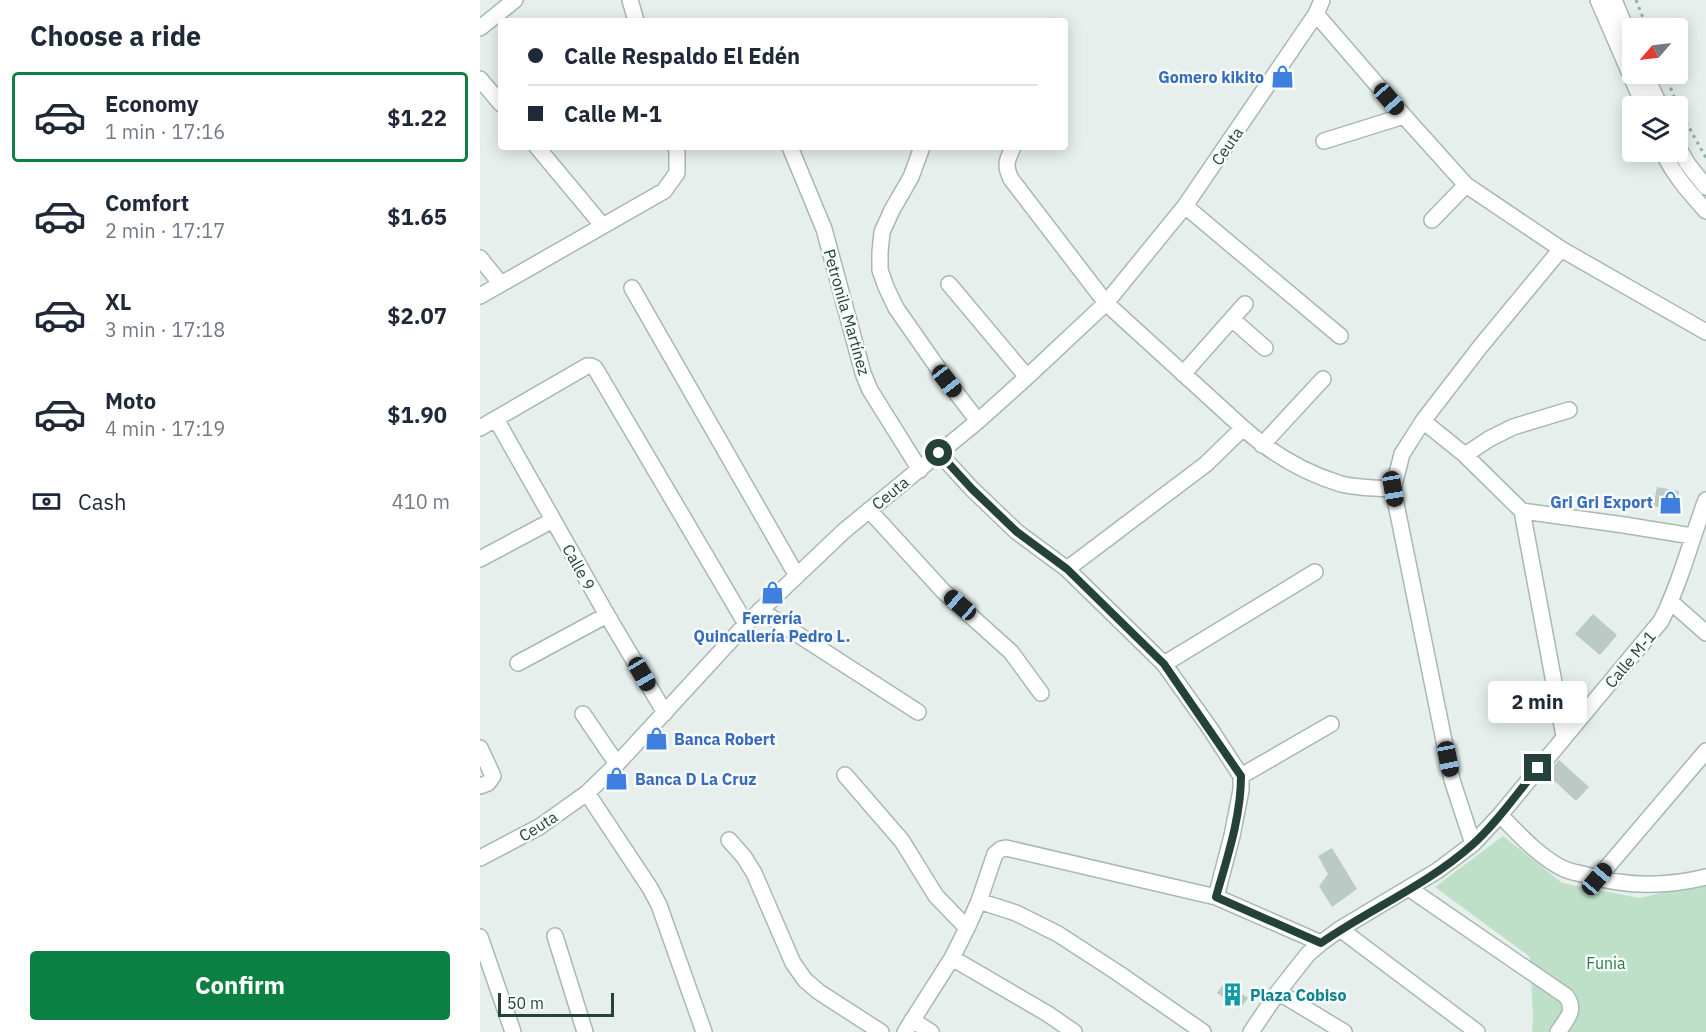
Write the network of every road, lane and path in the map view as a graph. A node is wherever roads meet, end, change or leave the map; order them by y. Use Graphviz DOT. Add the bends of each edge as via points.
graph roads {
  1 [pos="515,0"];
  2 [pos="630,0"];
  3 [pos="1599,0"];
  4 [pos="1614,0"];
  5 [pos="1636,0"];
  6 [pos="1319,7"];
  7 [pos="635,18"];
  8 [pos="1643,18"];
  9 [pos="1622,19"];
  10 [pos="480,28"];
  11 [pos="480,79"];
  12 [pos="1669,84"];
  13 [pos="1640,96"];
  14 [pos="498,100"];
  15 [pos="1404,116"];
  16 [pos="1324,141"];
  17 [pos="540,150"];
  18 [pos="676,150"];
  19 [pos="791,150"];
  20 [pos="921,150"];
  21 [pos="1011,150"];
  22 [pos="1706,158"];
  23 [pos="1668,162"];
  24 [pos="1686,162"];
  25 [pos="1466,185"];
  26 [pos="1706,186"];
  27 [pos="1185,206"];
  28 [pos="1706,211"];
  29 [pos="1432,220"];
  30 [pos="602,225"];
  31 [pos="1561,249"];
  32 [pos="480,258"];
  33 [pos="501,284"];
  34 [pos="949,284"];
  35 [pos="632,288"];
  36 [pos="480,296"];
  37 [pos="1106,303"];
  38 [pos="1245,304"];
  39 [pos="1232,319"];
  40 [pos="1706,332"];
  41 [pos="1340,336"];
  42 [pos="1265,348"];
  43 [pos="1183,374"];
  44 [pos="1028,377"];
  45 [pos="1323,379"];
  46 [pos="1569,410"];
  47 [pos="496,419"];
  48 [pos="978,421"];
  49 [pos="1423,421"];
  50 [pos="480,428"];
  51 [pos="1243,428"];
  52 [pos="1262,445"];
  53 [pos="939,453"];
  54 [pos="1465,455"];
  55 [pos="920,470"];
  56 [pos="1393,489"];
  57 [pos="1706,500"];
  58 [pos="869,510"];
  59 [pos="1522,511"];
  60 [pos="553,520"];
  61 [pos="1692,536"];
  62 [pos="480,559"];
  63 [pos="1067,569"];
  64 [pos="1315,572"];
  65 [pos="797,576"];
  66 [pos="1671,602"];
  67 [pos="760,610"];
  68 [pos="607,615"];
  69 [pos="746,624"];
  70 [pos="1706,633"];
  71 [pos="518,663"];
  72 [pos="1164,664"];
  73 [pos="1041,693"];
  74 [pos="918,712"];
  75 [pos="665,713"];
  76 [pos="583,714"];
  77 [pos="1331,724"];
  78 [pos="1564,736"];
  79 [pos="480,748"];
  80 [pos="1706,751"];
  81 [pos="617,764"];
  82 [pos="845,774"];
  83 [pos="1241,776"];
  84 [pos="480,786"];
  85 [pos="587,792"];
  86 [pos="1500,814"];
  87 [pos="729,840"];
  88 [pos="1473,844"];
  89 [pos="480,858"];
  90 [pos="1706,877"];
  91 [pos="1597,879"];
  92 [pos="1410,889"];
  93 [pos="1216,897"];
  94 [pos="980,901"];
  95 [pos="967,928"];
  96 [pos="1340,930"];
  97 [pos="555,936"];
  98 [pos="480,937"];
  99 [pos="1321,943"];
  100 [pos="952,958"];
  101 [pos="1278,992"];
  102 [pos="908,1026"];
  103 [pos="513,1032"];
  104 [pos="585,1032"];
  105 [pos="704,1032"];
  106 [pos="881,1032"];
  107 [pos="931,1032"];
  108 [pos="1074,1032"];
  109 [pos="1203,1032"];
  110 [pos="1251,1032"];
  111 [pos="1344,1032"];
  112 [pos="1477,1032"];
  113 [pos="1558,1032"];
  1 -- 10 [label="street"];
  2 -- 7 [label="street"];
  3 -- 13 [label="street"];
  4 -- 9 [label="street"];
  5 -- 8 [label="path"];
  6 -- 15 [label="street"];
  6 -- 27 [label="street, Ceuta"];
  11 -- 14 [label="street"];
  12 -- 22 [label="path"];
  15 -- 16 [label="street"];
  15 -- 25 [label="street"];
  17 -- 30 [label="street"];
  18 -- 30 [label="street" via="677,173 664,192"];
  19 -- 55 [label="street, Petronila Martínez" via="824,229 863,373"];
  20 -- 48 [label="street" via="882,232 880,270 896,308"];
  21 -- 37 [label="street" via="1006,163 1011,178"];
  23 -- 28 [label="street"];
  24 -- 26 [label="street"];
  25 -- 29 [label="street"];
  25 -- 31 [label="street"];
  27 -- 37 [label="street, Ceuta"];
  27 -- 41 [label="street"];
  30 -- 33 [label="street"];
  31 -- 40 [label="street"];
  31 -- 49 [label="street"];
  32 -- 33 [label="street"];
  33 -- 36 [label="street"];
  34 -- 44 [label="street"];
  35 -- 65 [label="street"];
  37 -- 43 [label="street"];
  37 -- 44 [label="street, Ceuta"];
  38 -- 39 [label="street"];
  39 -- 42 [label="street"];
  39 -- 43 [label="street"];
  43 -- 51 [label="street"];
  44 -- 48 [label="street, Ceuta"];
  45 -- 52 [label="street"];
  46 -- 54 [label="street" via="1513,427"];
  47 -- 50 [label="street"];
  47 -- 60 [label="street, Calle 9"];
  47 -- 69 [label="street" via="587,366 594,368"];
  48 -- 53 [label="street, Ceuta"];
  49 -- 54 [label="street"];
  49 -- 56 [label="street" via="1402,454"];
  51 -- 52 [label="street"];
  51 -- 63 [label="street" via="1206,464"];
  52 -- 56 [label="street" via="1304,469 1343,484"];
  53 -- 55 [label="street, Ceuta"];
  53 -- 63 [label="street" via="1017,532"];
  54 -- 59 [label="street"];
  55 -- 58 [label="street, Ceuta"];
  56 -- 88 [label="street" via="1452,780"];
  57 -- 61 [label="street, Calle M-1"];
  58 -- 65 [label="street, Ceuta"];
  58 -- 73 [label="street" via="943,591 1011,652"];
  59 -- 61 [label="street"];
  59 -- 78 [label="street"];
  60 -- 62 [label="street"];
  60 -- 68 [label="street, Calle 9"];
  61 -- 66 [label="street, Calle M-1"];
  63 -- 72 [label="street"];
  64 -- 72 [label="street"];
  65 -- 67 [label="street, Ceuta"];
  66 -- 70 [label="street"];
  66 -- 78 [label="street, Calle M-1" via="1661,621"];
  67 -- 69 [label="street, Ceuta"];
  67 -- 74 [label="street"];
  68 -- 71 [label="street"];
  68 -- 75 [label="street, Calle 9"];
  69 -- 75 [label="street, Ceuta"];
  72 -- 83 [label="street"];
  75 -- 81 [label="street, Ceuta"];
  76 -- 81 [label="street"];
  77 -- 83 [label="street"];
  78 -- 86 [label="street, Calle M-1"];
  79 -- 84 [label="street" via="493,776 489,783"];
  80 -- 91 [label="street"];
  81 -- 85 [label="street, Ceuta"];
  82 -- 95 [label="street" via="902,841 936,896"];
  83 -- 93 [label="street" via="1232,836"];
  85 -- 89 [label="street, Ceuta" via="539,827"];
  85 -- 105 [label="street" via="659,904"];
  86 -- 88 [label="street, Calle M-1"];
  86 -- 91 [label="street" via="1533,847 1564,868"];
  87 -- 106 [label="street" via="754,873 793,963 805,980"];
  88 -- 92 [label="street, Calle M-1"];
  90 -- 91 [label="street" via="1656,885 1625,885"];
  92 -- 96 [label="street, Calle M-1"];
  92 -- 113 [label="street" via="1566,996 1572,1011"];
  93 -- 94 [label="street" via="1006,848 995,854"];
  93 -- 99 [label="street"];
  94 -- 95 [label="street"];
  94 -- 109 [label="street" via="1058,934"];
  95 -- 100 [label="street"];
  96 -- 99 [label="street, Calle M-1"];
  96 -- 112 [label="street"];
  97 -- 104 [label="street"];
  98 -- 103 [label="street"];
  99 -- 101 [label="street, Calle M-1"];
  100 -- 102 [label="street"];
  100 -- 108 [label="street"];
  101 -- 110 [label="street, Calle M-1"];
  101 -- 111 [label="street"];
  102 -- 107 [label="street"];
}
